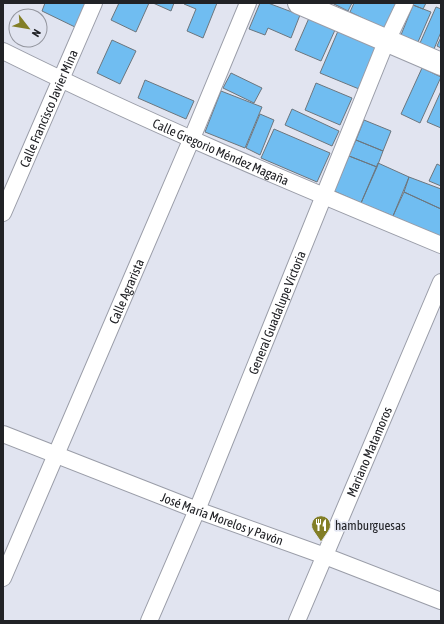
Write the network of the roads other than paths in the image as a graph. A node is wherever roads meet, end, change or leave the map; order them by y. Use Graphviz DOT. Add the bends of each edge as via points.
graph roads {
  1 [pos="94,3"];
  2 [pos="248,3"];
  3 [pos="299,3"];
  4 [pos="405,3"];
  5 [pos="387,41"];
  6 [pos="3,51"];
  7 [pos="441,64"];
  8 [pos="60,79"];
  9 [pos="192,138"];
  10 [pos="324,196"];
  11 [pos="3,213"];
  12 [pos="441,245"];
  13 [pos="441,282"];
  14 [pos="3,434"];
  15 [pos="57,455"];
  16 [pos="197,510"];
  17 [pos="325,556"];
  18 [pos="3,578"];
  19 [pos="441,601"];
  20 [pos="149,621"];
  21 [pos="297,621"];
  1 -- 8 [label="street, Calle Francisco Javier Mina"];
  2 -- 9 [label="street, Calle Agrarista"];
  3 -- 5 [label="main road"];
  4 -- 5 [label="street, General Guadalupe Victoria"];
  5 -- 7 [label="main road"];
  5 -- 10 [label="street, General Guadalupe Victoria"];
  6 -- 8 [label="street, Calle Gregorio Méndez Magaña"];
  8 -- 9 [label="street, Calle Gregorio Méndez Magaña"];
  8 -- 11 [label="street, Calle Francisco Javier Mina"];
  9 -- 10 [label="street, Calle Gregorio Méndez Magaña"];
  9 -- 15 [label="street, Calle Agrarista"];
  10 -- 12 [label="street, Calle Gregorio Méndez Magaña"];
  10 -- 16 [label="street, General Guadalupe Victoria"];
  13 -- 17 [label="street, Mariano Matamoros"];
  14 -- 15 [label="street, José María Morelos y Pavón"];
  15 -- 16 [label="street, José María Morelos y Pavón"];
  15 -- 18 [label="street, Calle Agrarista"];
  16 -- 17 [label="street, José María Morelos y Pavón"];
  16 -- 20 [label="street, General Guadalupe Victoria"];
  17 -- 19 [label="street, José María Morelos y Pavón"];
  17 -- 21 [label="street, Mariano Matamoros"];
}
